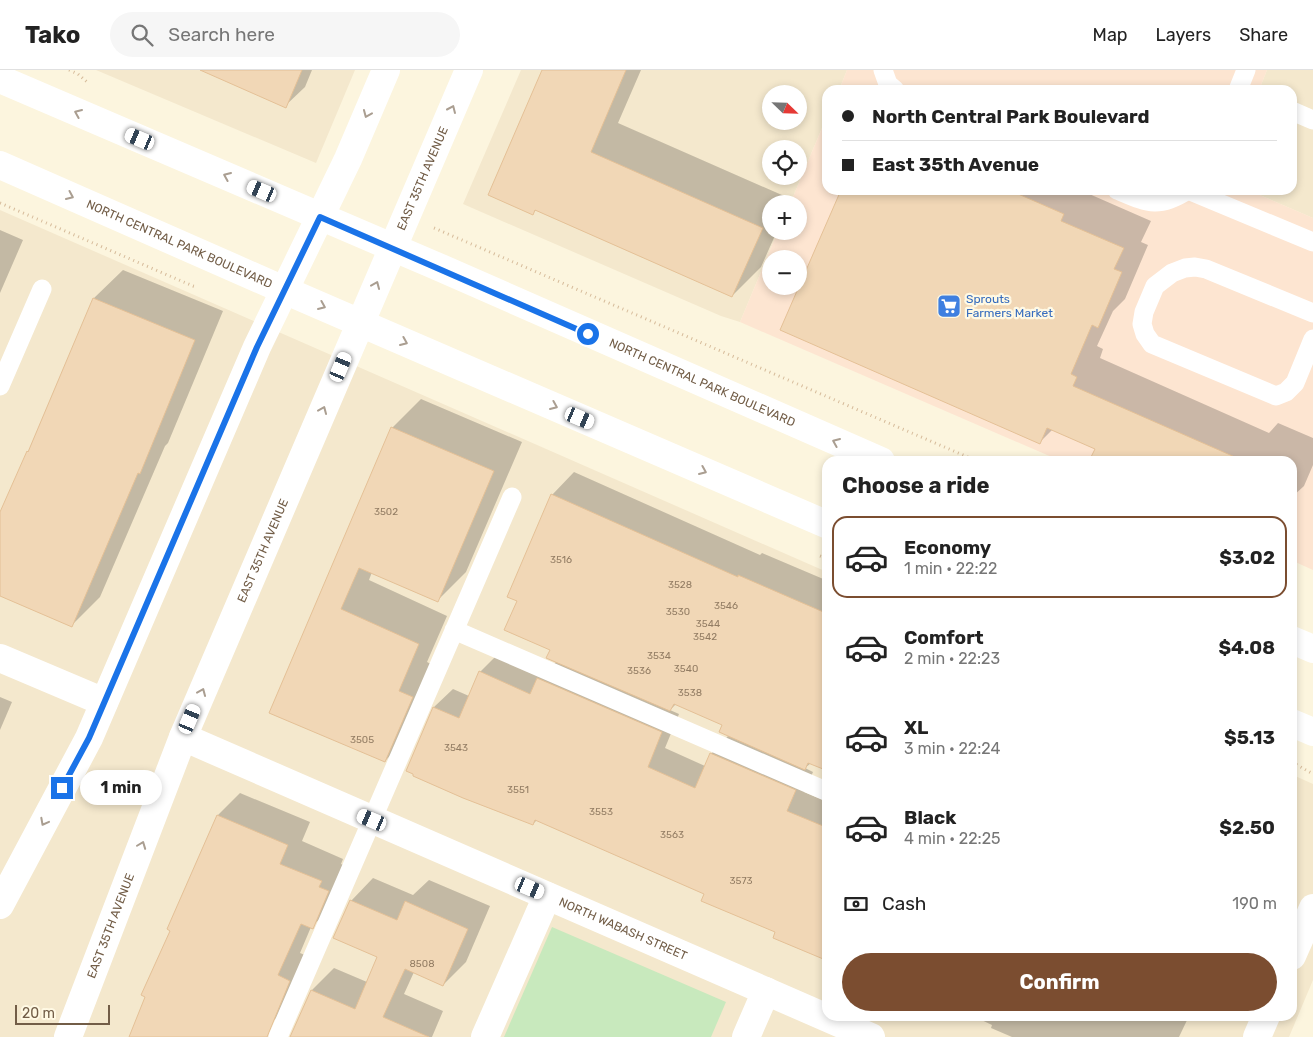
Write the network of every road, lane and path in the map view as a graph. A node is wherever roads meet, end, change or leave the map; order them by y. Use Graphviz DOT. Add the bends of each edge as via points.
graph roads {
  1 [pos="386,70"];
  2 [pos="469,70"];
  3 [pos="883,70"];
  4 [pos="1246,70"];
  5 [pos="0,79"];
  6 [pos="889,85"];
  7 [pos="1241,85"];
  8 [pos="1297,113"];
  9 [pos="1313,120"];
  10 [pos="0,165"];
  11 [pos="1129,195"];
  12 [pos="1180,195"];
  13 [pos="1200,195"];
  14 [pos="320,217"];
  15 [pos="405,218"];
  16 [pos="1313,242"];
  17 [pos="392,247"];
  18 [pos="42,289"];
  19 [pos="284,290"];
  20 [pos="1313,313"];
  21 [pos="360,322"];
  22 [pos="1313,339"];
  23 [pos="0,386"];
  24 [pos="870,456"];
  25 [pos="965,456"];
  26 [pos="512,497"];
  27 [pos="822,521"];
  28 [pos="454,630"];
  29 [pos="1297,642"];
  30 [pos="1313,649"];
  31 [pos="0,658"];
  32 [pos="104,702"];
  33 [pos="1297,725"];
  34 [pos="1313,732"];
  35 [pos="183,737"];
  36 [pos="1297,765"];
  37 [pos="1313,774"];
  38 [pos="822,789"];
  39 [pos="372,820"];
  40 [pos="547,896"];
  41 [pos="0,905"];
  42 [pos="1313,908"];
  43 [pos="1297,945"];
  44 [pos="766,991"];
  45 [pos="822,1016"];
  46 [pos="834,1021"];
  47 [pos="1264,1021"];
  48 [pos="68,1037"];
  49 [pos="278,1037"];
  50 [pos="485,1037"];
  51 [pos="746,1037"];
  52 [pos="871,1037"];
  53 [pos="1257,1037"];
  1 -- 14 [label="street, one-way"];
  15 -- 2 [label="street, EAST 35TH AVENUE, one-way"];
  3 -- 6 [label="lane"];
  4 -- 7 [label="lane"];
  14 -- 5 [label="street, NORTH CENTRAL PARK BOULEVARD, one-way"];
  8 -- 9 [label="lane"];
  10 -- 19 [label="street, NORTH CENTRAL PARK BOULEVARD, one-way"];
  11 -- 12 [label="lane" via="1150,203 1171,200"];
  13 -- 16 [label="lane"];
  14 -- 17 [label="street, NORTH CENTRAL PARK BOULEVARD"];
  14 -- 19 [label="street"];
  15 -- 17 [label="street, EAST 35TH AVENUE"];
  15 -- 25 [label="path"];
  21 -- 17 [label="street, EAST 35TH AVENUE, one-way"];
  24 -- 17 [label="street, NORTH CENTRAL PARK BOULEVARD, one-way"];
  18 -- 23 [label="lane"];
  19 -- 21 [label="street, NORTH CENTRAL PARK BOULEVARD, one-way"];
  19 -- 32 [label="street"];
  20 -- 22 [label="lane" via="1195,266 1172,273 1154,286 1142,324 1152,344 1276,396 1295,383"];
  21 -- 27 [label="street, NORTH CENTRAL PARK BOULEVARD, one-way"];
  35 -- 21 [label="street, EAST 35TH AVENUE, one-way"];
  26 -- 28 [label="lane"];
  28 -- 38 [label="lane"];
  28 -- 39 [label="lane"];
  29 -- 30 [label="street"];
  31 -- 32 [label="street"];
  32 -- 41 [label="street, one-way" via="89,738"];
  33 -- 34 [label="street"];
  35 -- 39 [label="street, NORTH WABASH STREET"];
  48 -- 35 [label="street, EAST 35TH AVENUE, one-way"];
  36 -- 37 [label="path"];
  39 -- 40 [label="street, NORTH WABASH STREET"];
  39 -- 49 [label="lane"];
  40 -- 44 [label="street, NORTH WABASH STREET"];
  40 -- 50 [label="street"];
  42 -- 43 [label="street"];
  44 -- 45 [label="street, NORTH WABASH STREET"];
  44 -- 51 [label="street"];
  46 -- 52 [label="street, NORTH WABASH STREET"];
  47 -- 53 [label="street"];
}
